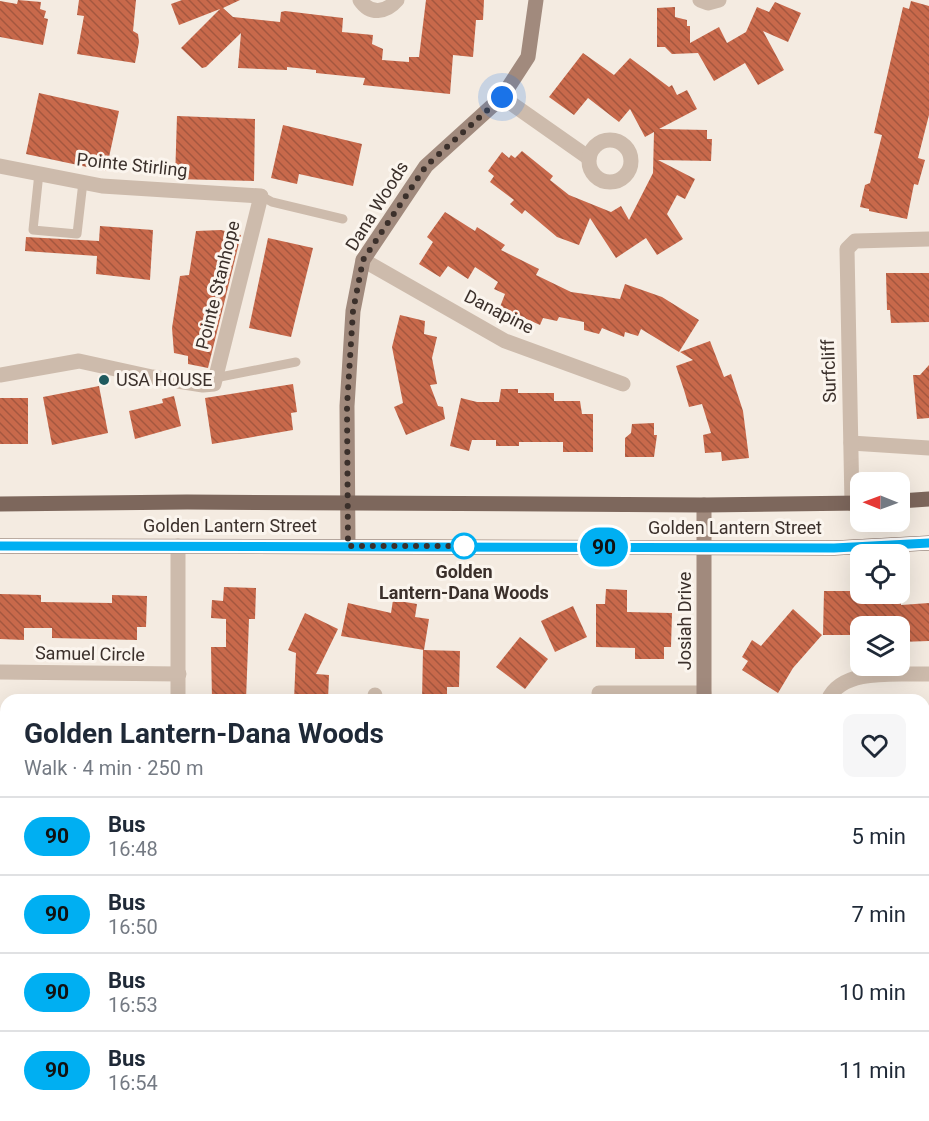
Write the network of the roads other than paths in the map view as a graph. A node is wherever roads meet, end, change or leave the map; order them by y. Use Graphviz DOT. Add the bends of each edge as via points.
graph roads {
  1 [pos="360,0"];
  2 [pos="397,0"];
  3 [pos="536,0"];
  4 [pos="700,0"];
  5 [pos="719,0"];
  6 [pos="502,97"];
  7 [pos="589,158"];
  8 [pos="0,166"];
  9 [pos="39,173"];
  10 [pos="83,182"];
  11 [pos="261,196"];
  12 [pos="343,219"];
  13 [pos="929,239"];
  14 [pos="363,260"];
  15 [pos="296,362"];
  16 [pos="0,375"];
  17 [pos="214,381"];
  18 [pos="623,384"];
  19 [pos="851,443"];
  20 [pos="929,447"];
  21 [pos="853,472"];
  22 [pos="929,499"];
  23 [pos="910,500"];
  24 [pos="348,503"];
  25 [pos="850,503"];
  26 [pos="0,504"];
  27 [pos="704,505"];
  28 [pos="929,543"];
  29 [pos="0,546"];
  30 [pos="178,546"];
  31 [pos="348,546"];
  32 [pos="705,547"];
  33 [pos="0,672"];
  34 [pos="179,674"];
  35 [pos="929,674"];
  36 [pos="599,693"];
  37 [pos="178,694"];
  38 [pos="625,694"];
  39 [pos="704,694"];
  40 [pos="830,694"];
  1 -- 2 [label="street" via="376,11"];
  3 -- 6 [label="street, Dana Woods" via="528,57"];
  4 -- 5 [label="street"];
  6 -- 7 [label="street"];
  6 -- 14 [label="street, Dana Woods" via="426,166"];
  8 -- 9 [label="street, Pointe Stirling"];
  9 -- 10 [label="street, Pointe Stirling"];
  9 -- 10 [label="lane" via="33,230 76,234"];
  10 -- 11 [label="street, Pointe Stirling"];
  11 -- 12 [label="lane"];
  11 -- 17 [label="street, Pointe Stanhope"];
  13 -- 19 [label="street, Surfcliff" via="855,241 847,249"];
  14 -- 18 [label="street, Danapine" via="504,341"];
  14 -- 24 [label="street, Dana Woods" via="353,311 347,406"];
  15 -- 17 [label="lane"];
  16 -- 17 [label="street" via="79,361 203,385"];
  19 -- 20 [label="street"];
  19 -- 21 [label="street, Surfcliff"];
  22 -- 23 [label="main road"];
  24 -- 26 [label="main road, Golden Lantern Street"];
  24 -- 27 [label="main road, Golden Lantern Street"];
  24 -- 31 [label="street, Dana Woods"];
  25 -- 27 [label="main road, Golden Lantern Street"];
  27 -- 32 [label="street, Josiah Drive"];
  28 -- 32 [label="main road, Golden Lantern Street" via="834,548"];
  29 -- 30 [label="main road, Golden Lantern Street"];
  30 -- 31 [label="main road, Golden Lantern Street"];
  30 -- 34 [label="street"];
  31 -- 32 [label="main road, Golden Lantern Street"];
  32 -- 39 [label="street, Josiah Drive"];
  33 -- 34 [label="street, Samuel Circle"];
  34 -- 37 [label="street"];
  35 -- 40 [label="street" via="854,678 832,689"];
  36 -- 38 [label="street"];
}
